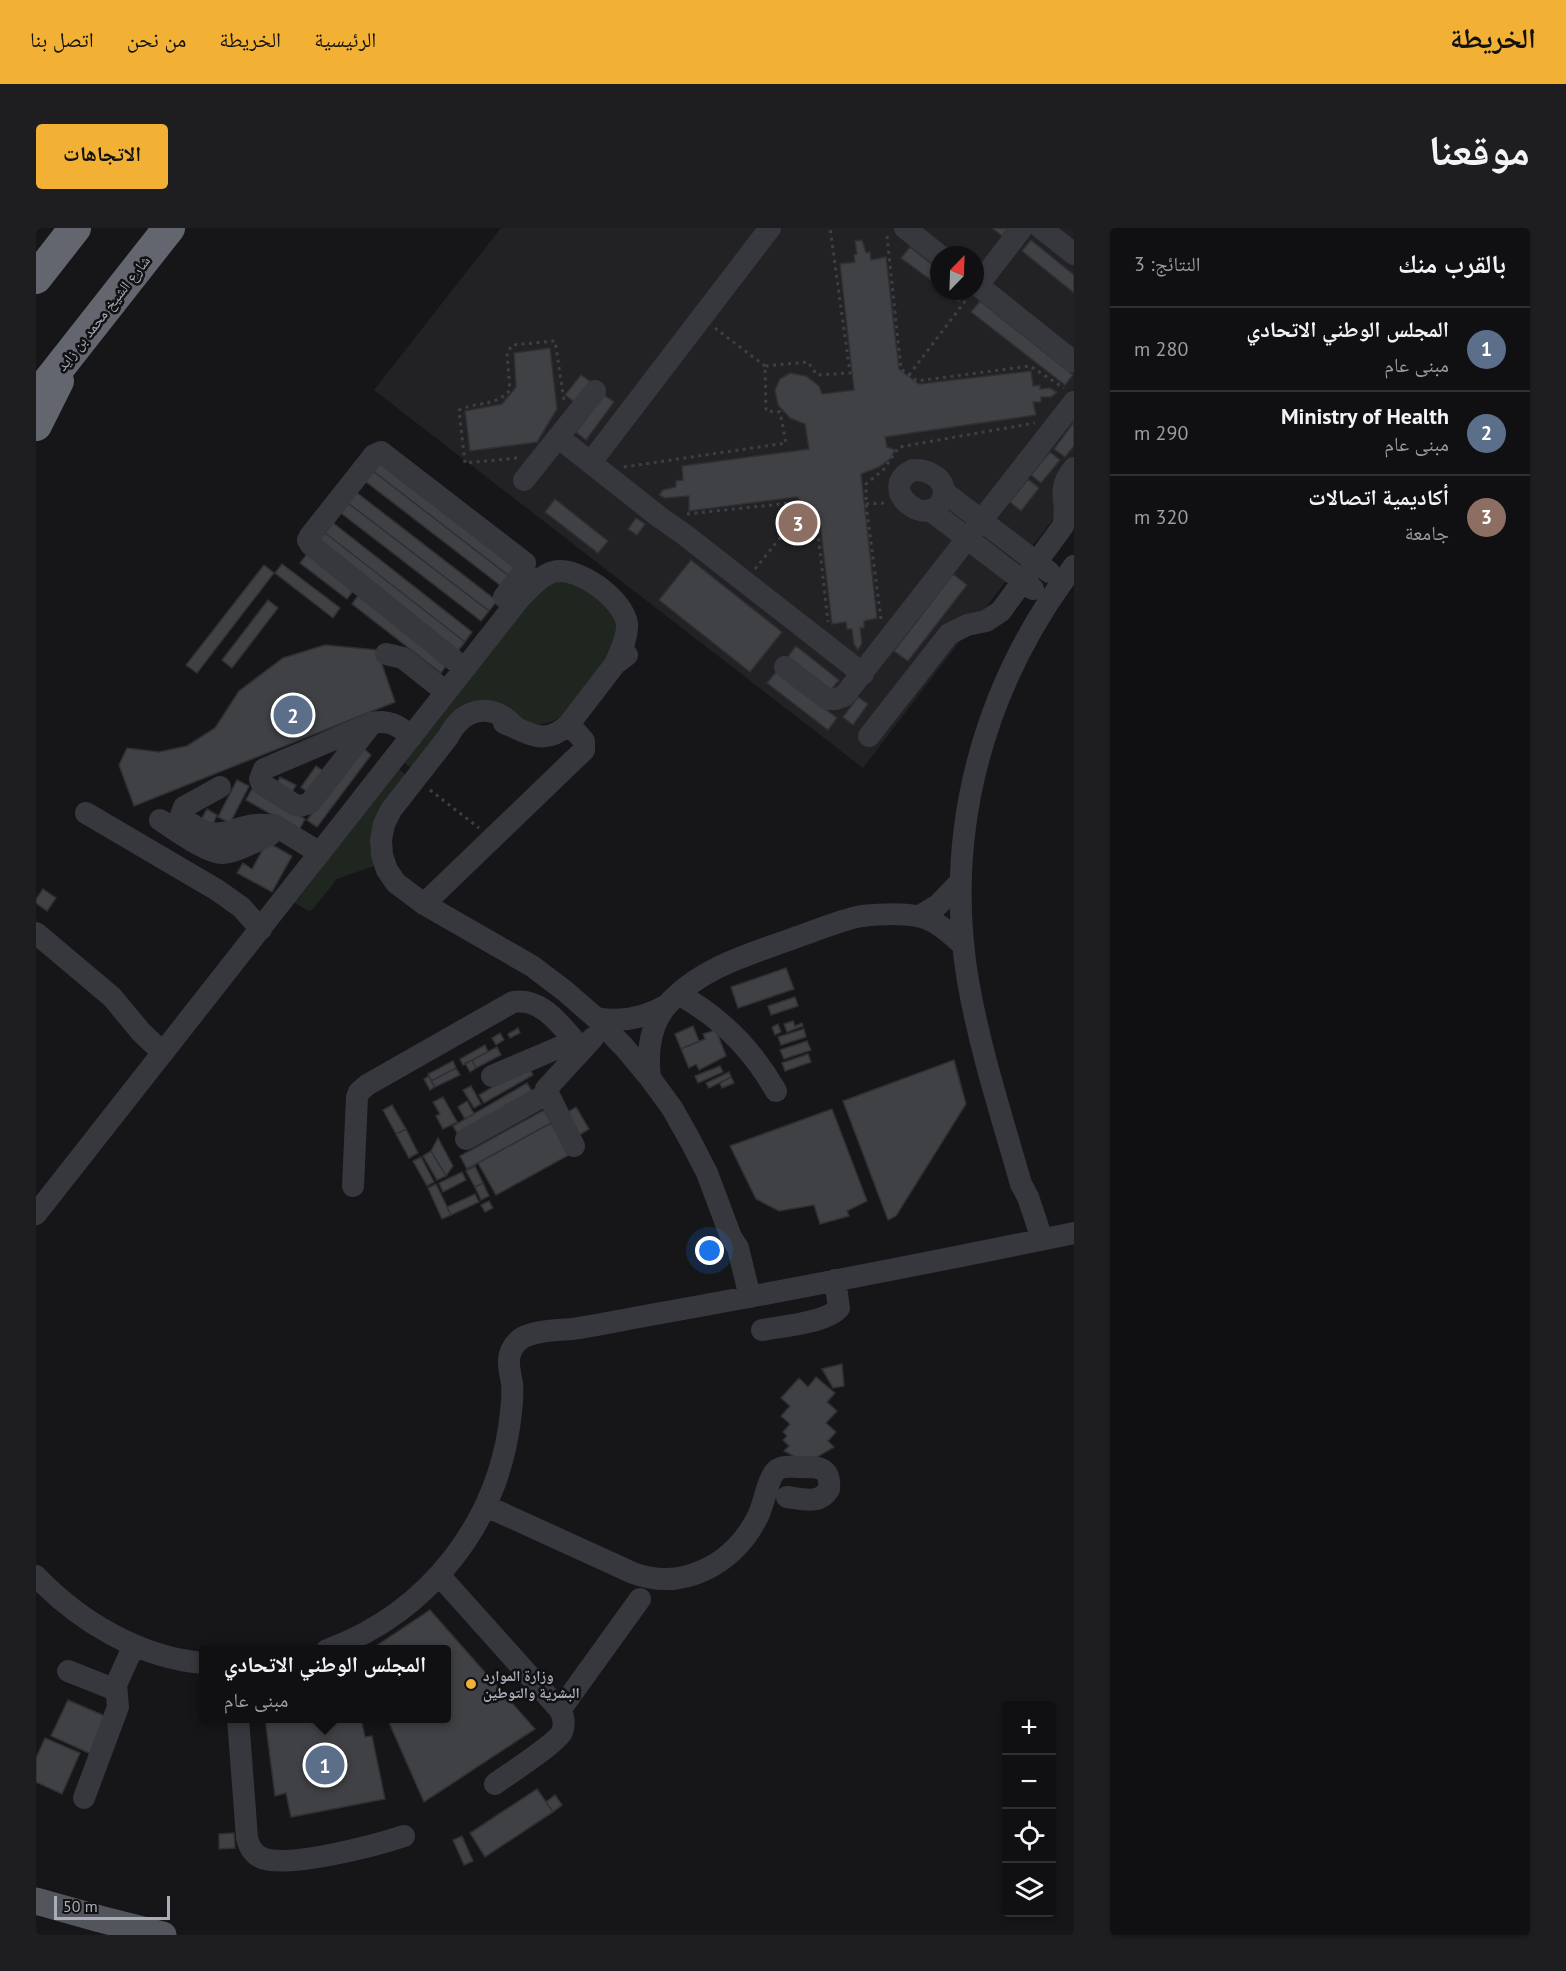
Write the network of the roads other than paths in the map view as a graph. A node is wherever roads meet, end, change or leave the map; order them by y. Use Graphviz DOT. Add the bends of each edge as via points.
graph roads {
  1 [pos="75,228"];
  2 [pos="169,228"];
  3 [pos="770,228"];
  4 [pos="906,228"];
  5 [pos="1022,228"];
  6 [pos="1041,228"];
  7 [pos="930,248"];
  8 [pos="1074,254"];
  9 [pos="984,276"];
  10 [pos="36,278"];
  11 [pos="984,298"];
  12 [pos="71,353"];
  13 [pos="1074,362"];
  14 [pos="594,391"];
  15 [pos="1070,395"];
  16 [pos="36,397"];
  17 [pos="36,425"];
  18 [pos="563,431"];
  19 [pos="596,466"];
  20 [pos="1074,468"];
  21 [pos="524,480"];
  22 [pos="944,492"];
  23 [pos="930,510"];
  24 [pos="982,521"];
  25 [pos="968,539"];
  26 [pos="1013,545"];
  27 [pos="1036,563"];
  28 [pos="999,564"];
  29 [pos="1023,581"];
  30 [pos="1062,583"];
  31 [pos="513,600"];
  32 [pos="387,654"];
  33 [pos="460,665"];
  34 [pos="785,667"];
  35 [pos="862,674"];
  36 [pos="446,692"];
  37 [pos="372,723"];
  38 [pos="569,724"];
  39 [pos="869,736"];
  40 [pos="408,741"];
  41 [pos="315,747"];
  42 [pos="338,767"];
  43 [pos="220,788"];
  44 [pos="86,813"];
  45 [pos="160,820"];
  46 [pos="269,831"];
  47 [pos="316,858"];
  48 [pos="960,882"];
  49 [pos="424,904"];
  50 [pos="920,916"];
  51 [pos="261,929"];
  52 [pos="36,933"];
  53 [pos="963,945"];
  54 [pos="673,999"];
  55 [pos="600,1022"];
  56 [pos="578,1045"];
  57 [pos="163,1053"];
  58 [pos="492,1076"];
  59 [pos="650,1078"];
  60 [pos="776,1091"];
  61 [pos="547,1094"];
  62 [pos="466,1139"];
  63 [pos="574,1146"];
  64 [pos="353,1186"];
  65 [pos="36,1214"];
  66 [pos="1074,1233"];
  67 [pos="1037,1241"];
  68 [pos="836,1280"];
  69 [pos="745,1298"];
  70 [pos="762,1330"];
  71 [pos="787,1497"];
  72 [pos="486,1506"];
  73 [pos="439,1575"];
  74 [pos="36,1576"];
  75 [pos="640,1599"];
  76 [pos="134,1645"];
  77 [pos="338,1645"];
  78 [pos="199,1662"];
  79 [pos="69,1671"];
  80 [pos="116,1690"];
  81 [pos="560,1710"];
  82 [pos="238,1723"];
  83 [pos="495,1784"];
  84 [pos="84,1798"];
  85 [pos="404,1836"];
  86 [pos="36,1901"];
  87 [pos="163,1935"];
  1 -- 10 [label="highway"];
  2 -- 12 [label="highway, شارع الشيخ محمد بن زايد"];
  3 -- 19 [label="street"];
  4 -- 7 [label="street"];
  5 -- 9 [label="street"];
  6 -- 8 [label="street"];
  11 -- 13 [label="street"];
  12 -- 16 [label="highway, شارع الشيخ محمد بن زايد"];
  12 -- 17 [label="highway"];
  14 -- 18 [label="street"];
  15 -- 24 [label="street"];
  18 -- 19 [label="street"];
  18 -- 21 [label="street"];
  19 -- 35 [label="street"];
  20 -- 27 [label="street" via="1062,494 1066,518 1063,526"];
  22 -- 23 [label="street" via="940,503"];
  22 -- 23 [label="street" via="939,478 927,470 913,470 903,477 899,489 904,501 917,510"];
  22 -- 24 [label="street"];
  23 -- 25 [label="street"];
  24 -- 25 [label="street"];
  24 -- 26 [label="street"];
  25 -- 28 [label="street"];
  25 -- 35 [label="street"];
  26 -- 27 [label="street"];
  26 -- 28 [label="street"];
  27 -- 29 [label="street"];
  27 -- 30 [label="street"];
  28 -- 29 [label="street"];
  29 -- 30 [label="street"];
  29 -- 39 [label="street" via="1001,611 986,621 957,628 949,634"];
  30 -- 48 [label="street" via="1023,644 984,735 970,793"];
  31 -- 33 [label="street"];
  31 -- 33 [label="street" via="526,566 523,561 381,452 374,455 310,536 309,543"];
  31 -- 38 [label="street" via="543,563 566,557 579,561 637,612 641,624 638,640"];
  32 -- 36 [label="street" via="404,658"];
  33 -- 36 [label="street"];
  34 -- 35 [label="street" via="827,699 844,696"];
  36 -- 40 [label="street"];
  37 -- 40 [label="street"];
  37 -- 41 [label="street"];
  37 -- 42 [label="street"];
  38 -- 49 [label="street" via="584,741 584,750"];
  38 -- 49 [label="street" via="553,735 534,736 516,728 503,716 485,711 462,717 453,726 391,810 381,840 387,870 396,883"];
  40 -- 47 [label="street"];
  41 -- 42 [label="street"];
  41 -- 42 [label="street" via="264,770 262,784 291,803 305,805"];
  43 -- 46 [label="street" via="184,807 183,818 215,834 256,825"];
  44 -- 51 [label="street" via="217,890 241,907"];
  45 -- 46 [label="street" via="218,853 229,852"];
  46 -- 47 [label="street"];
  47 -- 51 [label="street"];
  48 -- 50 [label="street" via="938,905"];
  48 -- 53 [label="street"];
  49 -- 55 [label="street" via="532,966"];
  50 -- 53 [label="street"];
  50 -- 54 [label="street" via="849,919 732,961 704,975"];
  51 -- 57 [label="street"];
  52 -- 57 [label="street" via="112,997"];
  53 -- 67 [label="street" via="979,1031 1021,1184 1021,1199"];
  54 -- 55 [label="street" via="638,1018"];
  54 -- 59 [label="street" via="656,1024 649,1045"];
  54 -- 60 [label="street" via="712,1015 742,1042"];
  55 -- 56 [label="street"];
  55 -- 59 [label="street"];
  56 -- 58 [label="street"];
  56 -- 61 [label="street" via="546,1086"];
  56 -- 64 [label="street" via="541,1007 513,1002 367,1084 357,1097"];
  57 -- 65 [label="street"];
  59 -- 69 [label="street" via="672,1108 707,1173 731,1237 731,1253"];
  61 -- 62 [label="street"];
  61 -- 63 [label="street"];
  66 -- 67 [label="street"];
  67 -- 68 [label="street"];
  68 -- 69 [label="street"];
  68 -- 70 [label="street" via="839,1308 835,1314"];
  69 -- 72 [label="street" via="531,1334 517,1342 508,1364 511,1409 503,1460"];
  71 -- 72 [label="street" via="821,1499 830,1489 828,1476 824,1470 811,1466 777,1470 758,1517 739,1544 714,1565 670,1580 633,1573"];
  72 -- 73 [label="street"];
  73 -- 77 [label="street" via="396,1613"];
  73 -- 81 [label="street"];
  74 -- 76 [label="street" via="76,1612"];
  75 -- 81 [label="street"];
  76 -- 78 [label="street"];
  76 -- 80 [label="street"];
  79 -- 80 [label="street"];
  80 -- 84 [label="street" via="118,1707"];
  81 -- 83 [label="street" via="564,1724 559,1737"];
  82 -- 85 [label="street" via="247,1838 259,1857 274,1860 318,1856"];
  86 -- 87 [label="main road"];
}
